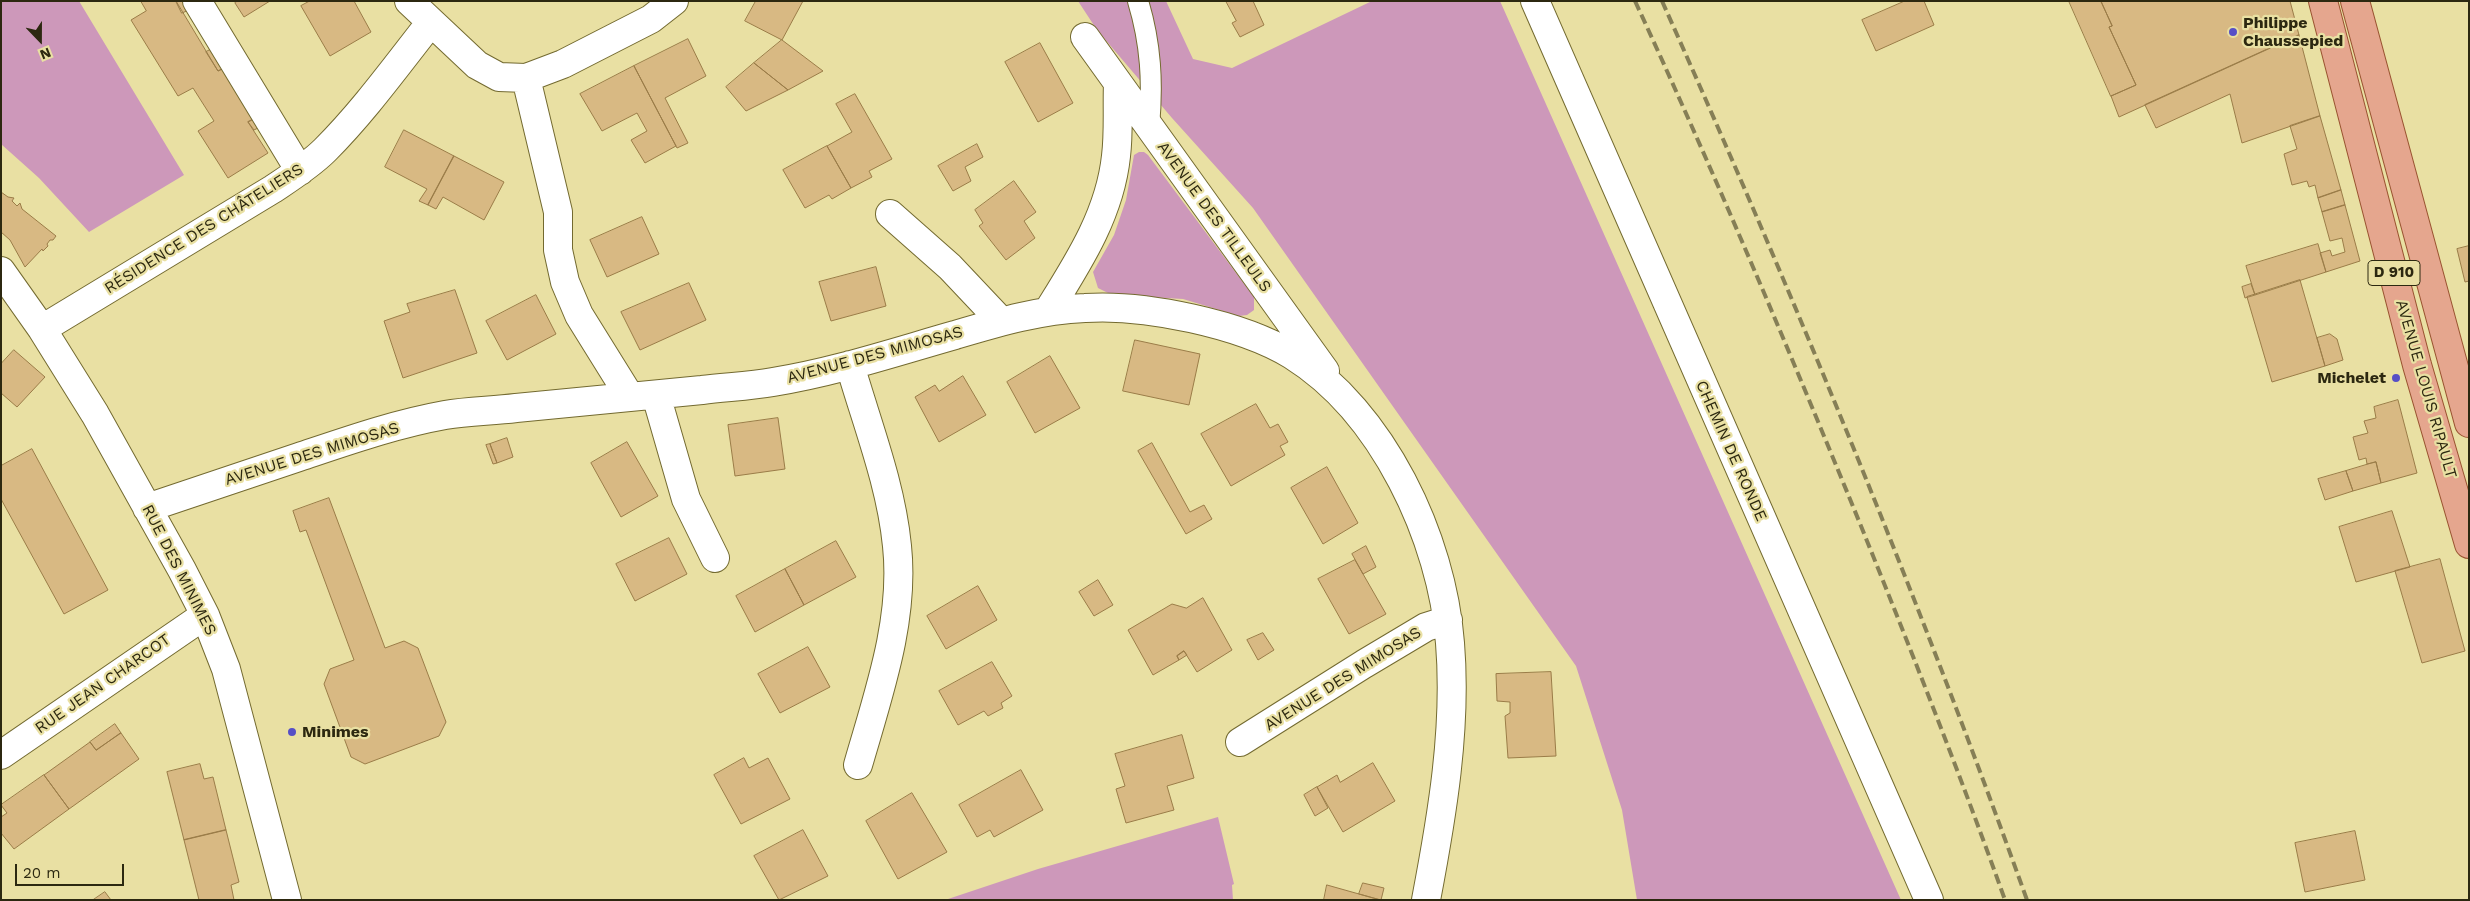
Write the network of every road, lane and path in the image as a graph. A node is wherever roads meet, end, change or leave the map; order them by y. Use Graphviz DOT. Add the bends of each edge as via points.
graph roads {
  1 [pos="197,1"];
  2 [pos="410,1"];
  3 [pos="674,1"];
  4 [pos="1138,1"];
  5 [pos="1535,1"];
  6 [pos="2323,1"];
  7 [pos="2355,1"];
  8 [pos="431,22"];
  9 [pos="1084,37"];
  10 [pos="526,78"];
  11 [pos="1118,83"];
  12 [pos="1149,127"];
  13 [pos="300,171"];
  14 [pos="890,214"];
  15 [pos="1,271"];
  16 [pos="1048,311"];
  17 [pos="1001,321"];
  18 [pos="42,329"];
  19 [pos="850,365"];
  20 [pos="643,396"];
  21 [pos="1344,396"];
  22 [pos="2469,423"];
  23 [pos="147,508"];
  24 [pos="2469,544"];
  25 [pos="715,558"];
  26 [pos="205,615"];
  27 [pos="1448,620"];
  28 [pos="1240,742"];
  29 [pos="1,755"];
  30 [pos="858,766"];
  31 [pos="287,900"];
  32 [pos="1426,900"];
  33 [pos="1929,900"];
  1 -- 13 [label="street"];
  2 -- 8 [label="street"];
  3 -- 10 [label="street" via="650,19 563,64"];
  4 -- 12 [label="lane" via="1151,60"];
  5 -- 33 [label="street, CHEMIN DE RONDE"];
  6 -- 24 [label="main road, AVENUE LOUIS RIPAULT / D 910" via="2417,365"];
  7 -- 22 [label="main road, AVENUE LOUIS RIPAULT / D 910"];
  8 -- 10 [label="street" via="477,65 500,77"];
  8 -- 13 [label="street, RÉSIDENCE DES CHÂTELIERS" via="325,150"];
  9 -- 11 [label="street, AVENUE DES TILLEULS"];
  10 -- 20 [label="street" via="558,212 558,250 565,282 579,315"];
  11 -- 12 [label="street, AVENUE DES TILLEULS"];
  11 -- 16 [label="street" via="1116,156 1104,206 1086,250"];
  12 -- 21 [label="street, AVENUE DES TILLEULS"];
  13 -- 18 [label="street, RÉSIDENCE DES CHÂTELIERS"];
  14 -- 17 [label="street" via="950,267"];
  15 -- 18 [label="street, RUE DES MINIMES"];
  16 -- 17 [label="street, AVENUE DES MIMOSAS"];
  16 -- 21 [label="street, AVENUE DES MIMOSAS" via="1089,307 1157,312 1231,328 1291,355"];
  17 -- 19 [label="street, AVENUE DES MIMOSAS"];
  18 -- 23 [label="street, RUE DES MINIMES" via="95,414"];
  19 -- 20 [label="street, AVENUE DES MIMOSAS" via="772,382"];
  19 -- 30 [label="street" via="889,496 897,546 898,581 892,635"];
  20 -- 23 [label="street, AVENUE DES MIMOSAS" via="445,415 357,437"];
  20 -- 25 [label="street" via="686,499"];
  21 -- 27 [label="street, AVENUE DES MIMOSAS" via="1368,426 1410,501 1441,582"];
  23 -- 26 [label="street, RUE DES MINIMES"];
  26 -- 29 [label="street, RUE JEAN CHARCOT"];
  26 -- 31 [label="street, RUE DES MINIMES" via="226,669"];
  27 -- 28 [label="street, AVENUE DES MIMOSAS" via="1426,627 1395,645"];
  27 -- 32 [label="street, AVENUE DES MIMOSAS" via="1451,735"];
}
